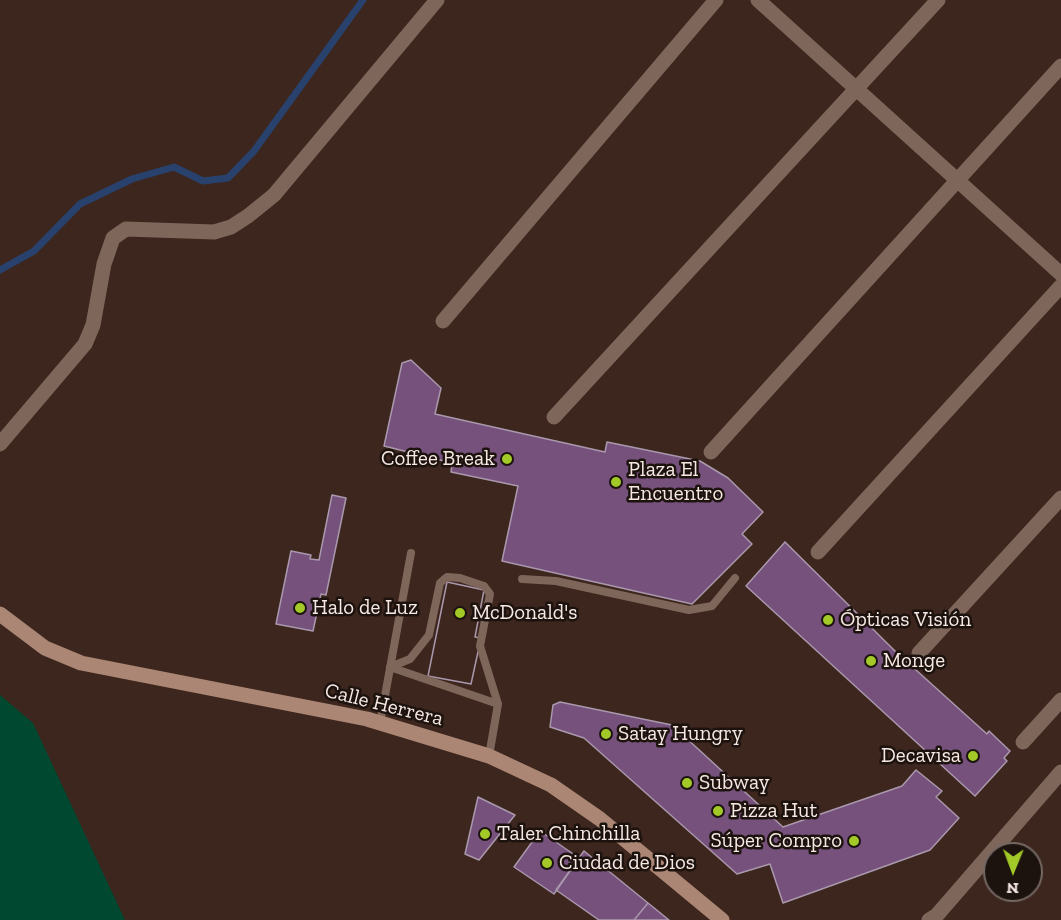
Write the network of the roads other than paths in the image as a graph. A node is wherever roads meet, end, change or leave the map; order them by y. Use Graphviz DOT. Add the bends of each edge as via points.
graph roads {
  1 [pos="437,0"];
  2 [pos="716,0"];
  3 [pos="758,0"];
  4 [pos="938,0"];
  5 [pos="1061,66"];
  6 [pos="856,90"];
  7 [pos="957,180"];
  8 [pos="1061,274"];
  9 [pos="1061,286"];
  10 [pos="443,321"];
  11 [pos="554,417"];
  12 [pos="0,444"];
  13 [pos="711,452"];
  14 [pos="1061,498"];
  15 [pos="411,552"];
  16 [pos="818,552"];
  17 [pos="735,578"];
  18 [pos="522,579"];
  19 [pos="0,614"];
  20 [pos="919,653"];
  21 [pos="390,667"];
  22 [pos="1061,700"];
  23 [pos="498,704"];
  24 [pos="380,723"];
  25 [pos="1023,742"];
  26 [pos="489,756"];
  27 [pos="1061,772"];
  28 [pos="722,920"];
  29 [pos="929,920"];
  1 -- 12 [label="street" via="274,195 248,216 214,232 126,229 113,238 85,344"];
  2 -- 10 [label="street"];
  3 -- 6 [label="street"];
  4 -- 6 [label="street"];
  5 -- 7 [label="street"];
  6 -- 7 [label="street"];
  6 -- 11 [label="street"];
  7 -- 8 [label="street"];
  7 -- 13 [label="street"];
  9 -- 16 [label="street"];
  14 -- 20 [label="street"];
  15 -- 21 [label="lane"];
  17 -- 18 [label="lane" via="712,606 689,610 556,581"];
  19 -- 24 [label="street, Calle Herrera" via="45,648 81,663"];
  21 -- 23 [label="lane"];
  21 -- 23 [label="lane" via="410,659 429,635 440,583 447,578 476,582 489,594 480,646"];
  21 -- 24 [label="lane"];
  22 -- 25 [label="street"];
  23 -- 26 [label="lane"];
  24 -- 26 [label="street, Calle Herrera"];
  26 -- 28 [label="street, Calle Herrera" via="551,785 600,819"];
  27 -- 29 [label="street"];
}
